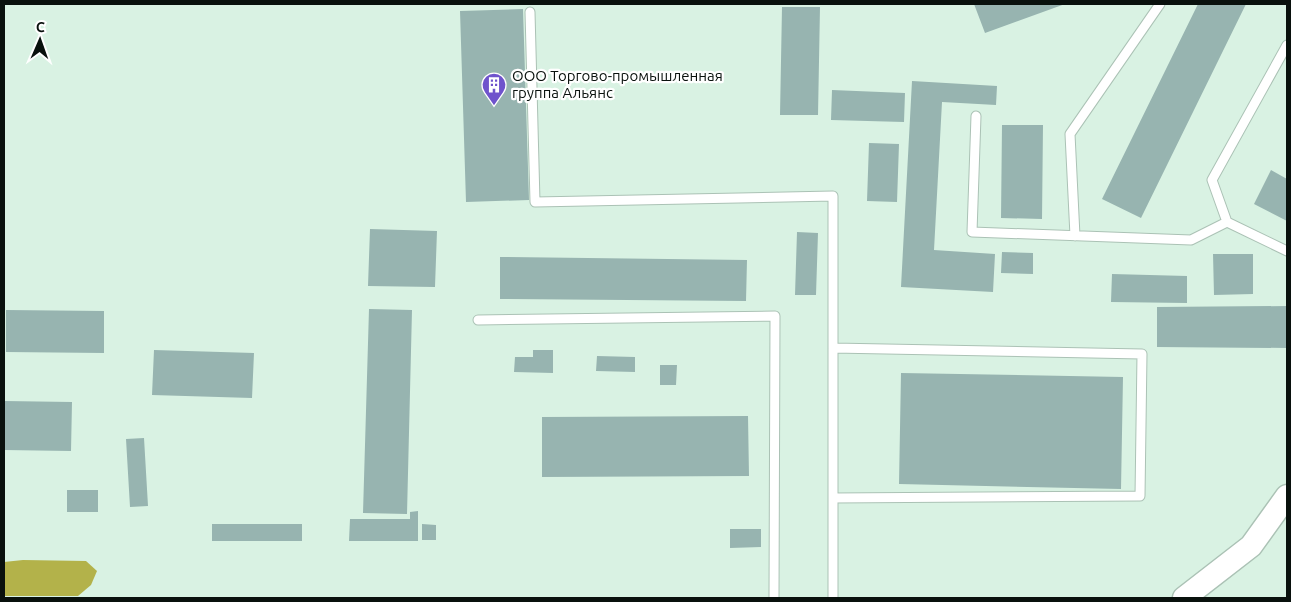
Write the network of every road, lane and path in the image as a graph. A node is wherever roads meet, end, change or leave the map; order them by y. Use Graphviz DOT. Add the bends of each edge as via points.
graph roads {
  1 [pos="1160,4"];
  2 [pos="530,12"];
  3 [pos="1287,45"];
  4 [pos="976,116"];
  5 [pos="1227,222"];
  6 [pos="1075,236"];
  7 [pos="1287,252"];
  8 [pos="478,320"];
  9 [pos="833,348"];
  10 [pos="1287,496"];
  11 [pos="833,498"];
  12 [pos="774,598"];
  13 [pos="833,598"];
  14 [pos="1184,598"];
  1 -- 6 [label="lane" via="1070,134"];
  2 -- 9 [label="lane" via="535,202 833,196"];
  3 -- 5 [label="lane" via="1212,180"];
  4 -- 6 [label="lane" via="972,232"];
  5 -- 6 [label="lane" via="1191,240"];
  5 -- 7 [label="lane"];
  8 -- 12 [label="lane" via="775,316"];
  9 -- 11 [label="lane"];
  9 -- 11 [label="lane" via="1142,354 1140,496"];
  10 -- 14 [label="street" via="1251,546"];
  11 -- 13 [label="lane"];
}
